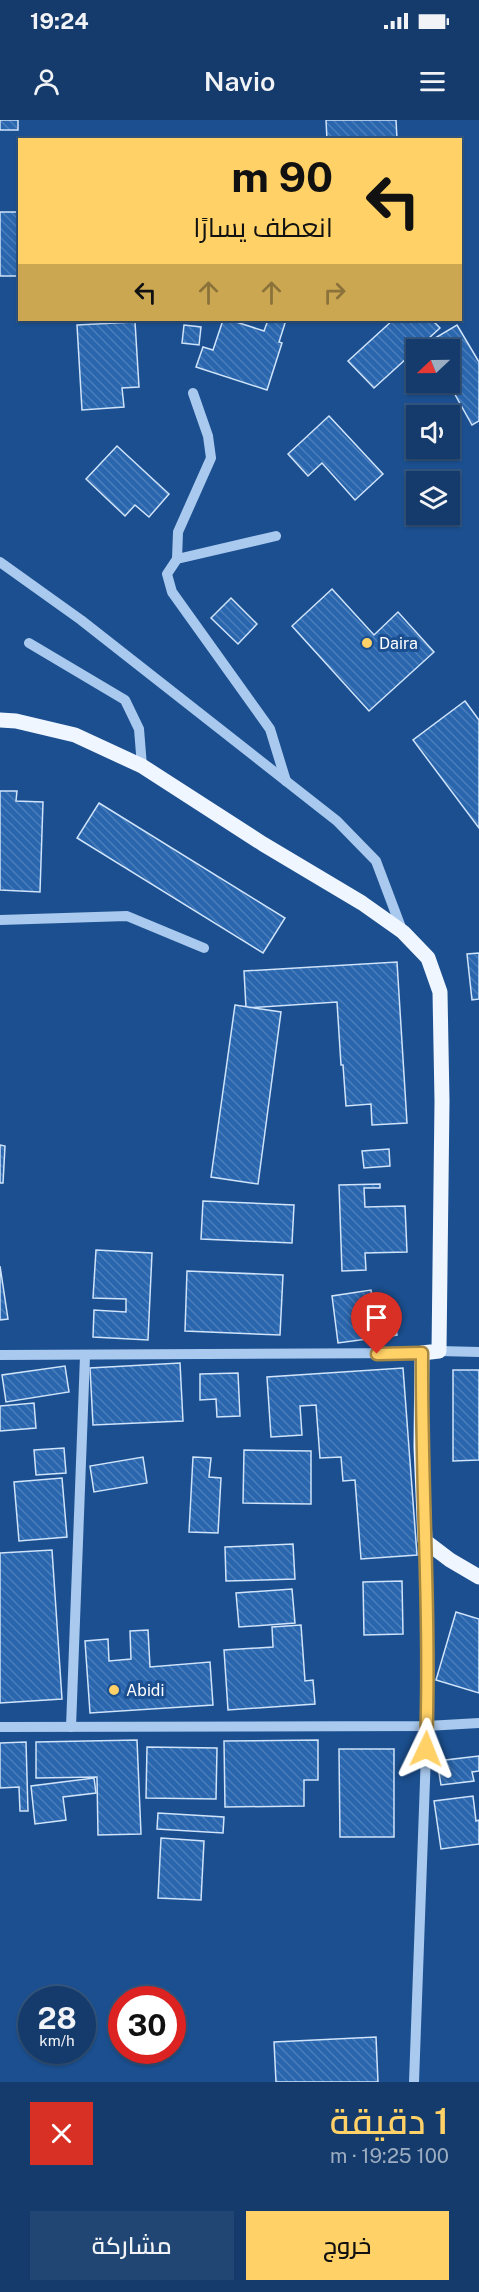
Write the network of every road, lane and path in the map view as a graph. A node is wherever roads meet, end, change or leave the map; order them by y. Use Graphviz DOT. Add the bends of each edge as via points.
graph roads {
  1 [pos="193,393"];
  2 [pos="276,536"];
  3 [pos="177,559"];
  4 [pos="0,562"];
  5 [pos="29,643"];
  6 [pos="0,720"];
  7 [pos="142,766"];
  8 [pos="286,782"];
  9 [pos="0,920"];
  10 [pos="403,932"];
  11 [pos="204,948"];
  12 [pos="439,1352"];
  13 [pos="479,1352"];
  14 [pos="422,1353"];
  15 [pos="0,1355"];
  16 [pos="85,1356"];
  17 [pos="425,1541"];
  18 [pos="479,1577"];
  19 [pos="479,1723"];
  20 [pos="427,1726"];
  21 [pos="0,1727"];
  22 [pos="71,1727"];
  23 [pos="414,2082"];
  1 -- 3 [label="street" via="211,458 178,532"];
  2 -- 3 [label="street"];
  3 -- 8 [label="street" via="167,574 172,592 270,729"];
  4 -- 8 [label="street" via="81,620"];
  5 -- 7 [label="street" via="125,700 139,729"];
  6 -- 7 [label="main road" via="75,735"];
  7 -- 10 [label="main road"];
  8 -- 10 [label="street" via="337,821 376,861"];
  9 -- 11 [label="street" via="127,916"];
  10 -- 12 [label="main road" via="428,958 440,992"];
  12 -- 13 [label="street"];
  12 -- 14 [label="main road"];
  14 -- 16 [label="street"];
  14 -- 17 [label="main road"];
  15 -- 16 [label="street"];
  16 -- 22 [label="street"];
  17 -- 18 [label="main road"];
  17 -- 20 [label="street"];
  19 -- 20 [label="street"];
  20 -- 22 [label="street"];
  20 -- 23 [label="street"];
  21 -- 22 [label="street"];
}
